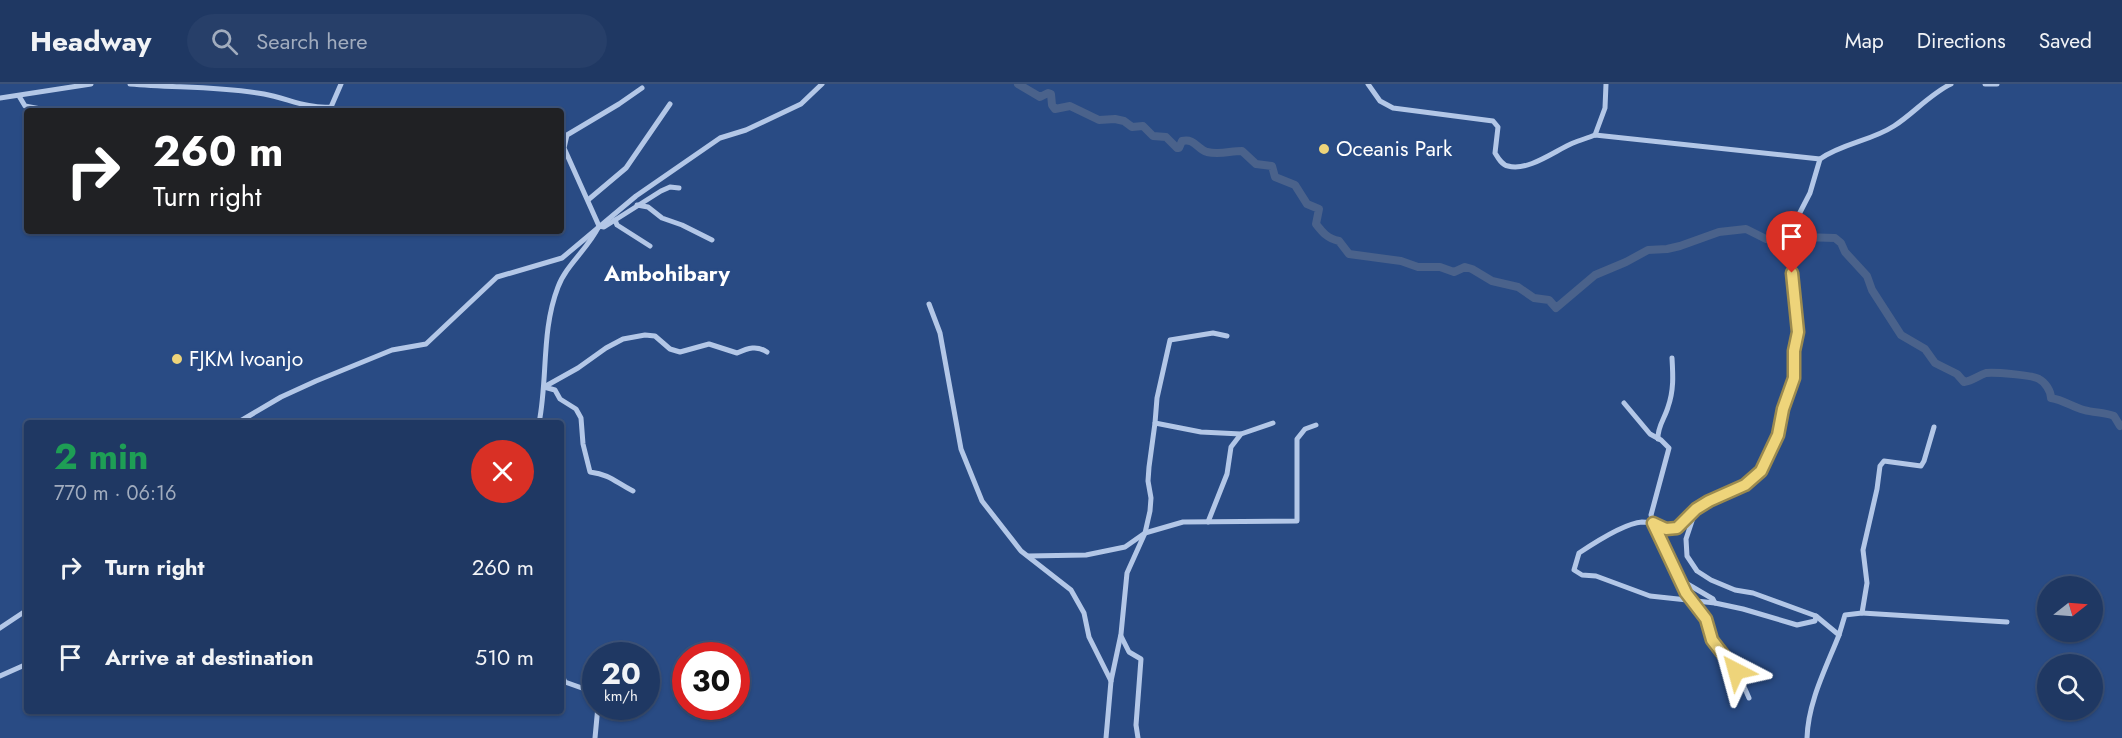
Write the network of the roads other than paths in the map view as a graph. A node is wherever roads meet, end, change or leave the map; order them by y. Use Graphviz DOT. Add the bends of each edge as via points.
graph roads {
  1 [pos="91,84"];
  2 [pos="130,84"];
  3 [pos="341,84"];
  4 [pos="822,84"];
  5 [pos="1368,84"];
  6 [pos="1606,84"];
  7 [pos="1951,84"];
  8 [pos="1985,84"];
  9 [pos="1997,84"];
  10 [pos="206,85"];
  11 [pos="642,88"];
  12 [pos="19,96"];
  13 [pos="0,98"];
  14 [pos="670,104"];
  15 [pos="35,108"];
  16 [pos="313,108"];
  17 [pos="324,108"];
  18 [pos="1595,135"];
  19 [pos="1820,159"];
  20 [pos="679,188"];
  21 [pos="588,200"];
  22 [pos="637,206"];
  23 [pos="615,220"];
  24 [pos="599,226"];
  25 [pos="712,240"];
  26 [pos="650,246"];
  27 [pos="929,304"];
  28 [pos="1227,336"];
  29 [pos="768,352"];
  30 [pos="1672,358"];
  31 [pos="544,387"];
  32 [pos="1624,403"];
  33 [pos="242,420"];
  34 [pos="539,420"];
  35 [pos="1155,423"];
  36 [pos="1274,423"];
  37 [pos="1316,425"];
  38 [pos="1934,426"];
  39 [pos="1240,434"];
  40 [pos="1658,439"];
  41 [pos="633,491"];
  42 [pos="1696,509"];
  43 [pos="1208,522"];
  44 [pos="1653,523"];
  45 [pos="1145,533"];
  46 [pos="1028,556"];
  47 [pos="1678,579"];
  48 [pos="1692,601"];
  49 [pos="1715,603"];
  50 [pos="24,612"];
  51 [pos="1862,613"];
  52 [pos="1816,616"];
  53 [pos="2007,622"];
  54 [pos="0,628"];
  55 [pos="1121,634"];
  56 [pos="1839,635"];
  57 [pos="24,665"];
  58 [pos="0,676"];
  59 [pos="564,680"];
  60 [pos="1111,681"];
  61 [pos="582,688"];
  62 [pos="1749,698"];
  63 [pos="597,720"];
  64 [pos="595,738"];
  65 [pos="1106,738"];
  66 [pos="1138,738"];
  67 [pos="1807,738"];
  1 -- 12 [label="street"];
  2 -- 10 [label="street"];
  3 -- 17 [label="street" via="331,107"];
  4 -- 24 [label="street" via="801,104 720,138"];
  5 -- 18 [label="street" via="1380,101 1393,108 1494,121 1498,127 1495,153 1508,166 1525,166"];
  6 -- 18 [label="street" via="1605,108"];
  7 -- 19 [label="street" via="1894,126"];
  8 -- 9 [label="street"];
  10 -- 16 [label="street" via="265,94"];
  11 -- 21 [label="street" via="567,135 564,148"];
  12 -- 13 [label="street"];
  12 -- 15 [label="street" via="25,106"];
  14 -- 21 [label="street" via="626,168"];
  18 -- 19 [label="street"];
  19 -- 42 [label="street" via="1810,193 1793,226 1792,273 1798,332 1794,378 1778,435 1761,471 1745,485"];
  20 -- 22 [label="street" via="670,187"];
  21 -- 24 [label="street"];
  22 -- 23 [label="street"];
  22 -- 25 [label="street" via="648,207 662,218"];
  23 -- 24 [label="street"];
  23 -- 26 [label="street"];
  24 -- 31 [label="street" via="559,284 545,346"];
  24 -- 33 [label="street" via="562,258 497,277 426,344 392,350 316,381"];
  27 -- 46 [label="street" via="940,333 961,449 982,501"];
  28 -- 35 [label="street" via="1213,333 1170,340"];
  29 -- 31 [label="street" via="749,348 738,353 710,344 680,352 655,336 645,335 623,339"];
  30 -- 40 [label="street" via="1673,389"];
  31 -- 34 [label="street"];
  31 -- 41 [label="street" via="555,390 581,418 590,472 615,479"];
  32 -- 40 [label="street"];
  35 -- 39 [label="street" via="1201,432"];
  35 -- 45 [label="street"];
  36 -- 39 [label="street"];
  37 -- 43 [label="street" via="1305,429 1298,440 1297,521"];
  38 -- 51 [label="street" via="1921,466 1884,461 1880,466 1863,550 1868,584"];
  39 -- 43 [label="street" via="1232,447 1227,474"];
  40 -- 44 [label="street" via="1669,448 1651,514"];
  42 -- 44 [label="street" via="1677,528 1666,529"];
  42 -- 52 [label="street" via="1686,548 1697,571 1735,590"];
  43 -- 45 [label="street" via="1184,522"];
  44 -- 47 [label="street"];
  44 -- 48 [label="street" via="1641,522 1592,544 1579,553 1574,570 1650,596"];
  45 -- 46 [label="street" via="1125,546 1086,555"];
  45 -- 55 [label="street" via="1127,573"];
  46 -- 60 [label="street" via="1071,590"];
  47 -- 48 [label="street"];
  47 -- 49 [label="street"];
  48 -- 49 [label="street"];
  48 -- 62 [label="street"];
  49 -- 52 [label="street" via="1797,625 1815,621"];
  50 -- 54 [label="street"];
  51 -- 53 [label="street"];
  51 -- 56 [label="street" via="1845,615"];
  52 -- 56 [label="street"];
  55 -- 60 [label="street"];
  55 -- 66 [label="street" via="1129,652 1141,659"];
  56 -- 67 [label="street" via="1812,705"];
  57 -- 58 [label="street"];
  59 -- 61 [label="street"];
  60 -- 65 [label="street"];
  63 -- 64 [label="street"];
}
